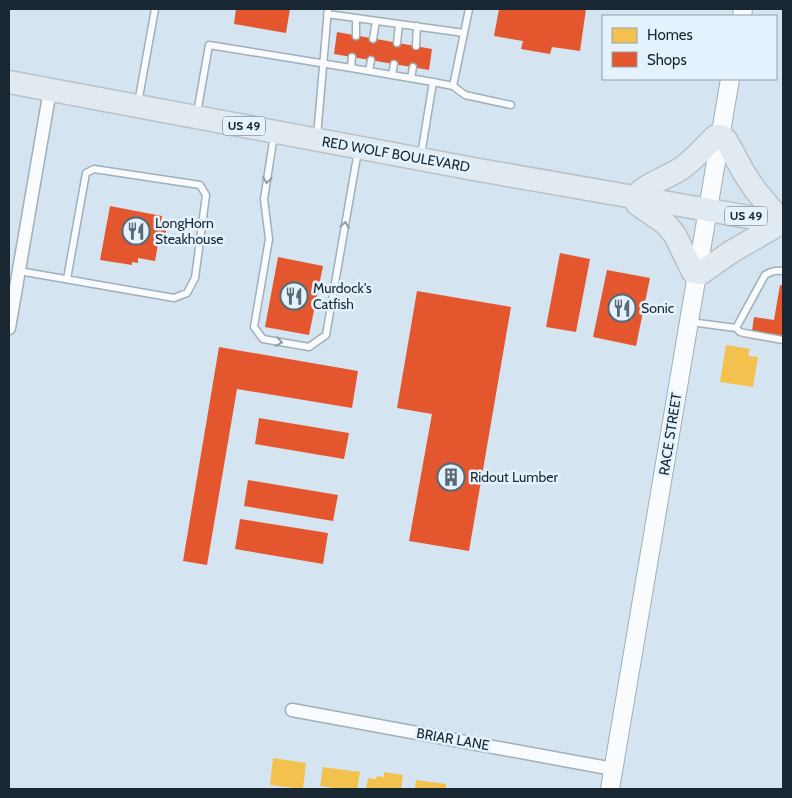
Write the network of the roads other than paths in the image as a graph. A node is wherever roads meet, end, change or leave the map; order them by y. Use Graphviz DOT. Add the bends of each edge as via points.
graph roads {
  1 [pos="155,9"];
  2 [pos="469,9"];
  3 [pos="327,11"];
  4 [pos="356,18"];
  5 [pos="376,20"];
  6 [pos="399,24"];
  7 [pos="417,26"];
  8 [pos="464,33"];
  9 [pos="356,36"];
  10 [pos="373,38"];
  11 [pos="397,43"];
  12 [pos="416,46"];
  13 [pos="352,57"];
  14 [pos="371,60"];
  15 [pos="322,63"];
  16 [pos="394,64"];
  17 [pos="413,67"];
  18 [pos="351,68"];
  19 [pos="369,71"];
  20 [pos="392,75"];
  21 [pos="411,78"];
  22 [pos="730,80"];
  23 [pos="9,82"];
  24 [pos="433,82"];
  25 [pos="453,86"];
  26 [pos="50,90"];
  27 [pos="511,105"];
  28 [pos="137,106"];
  29 [pos="196,117"];
  30 [pos="274,132"];
  31 [pos="721,136"];
  32 [pos="317,140"];
  33 [pos="359,147"];
  34 [pos="420,159"];
  35 [pos="635,197"];
  36 [pos="709,209"];
  37 [pos="781,223"];
  38 [pos="19,271"];
  39 [pos="783,271"];
  40 [pos="697,273"];
  41 [pos="67,279"];
  42 [pos="11,301"];
  43 [pos="689,321"];
  44 [pos="9,328"];
  45 [pos="736,328"];
  46 [pos="783,340"];
  47 [pos="292,710"];
  48 [pos="614,769"];
  49 [pos="610,789"];
  1 -- 28 [label="lane"];
  2 -- 8 [label="lane"];
  3 -- 4 [label="lane"];
  3 -- 15 [label="lane"];
  4 -- 5 [label="lane"];
  4 -- 9 [label="lane"];
  5 -- 6 [label="lane"];
  5 -- 10 [label="lane"];
  6 -- 7 [label="lane"];
  6 -- 11 [label="lane"];
  7 -- 8 [label="lane"];
  7 -- 12 [label="lane"];
  8 -- 25 [label="lane"];
  13 -- 18 [label="lane"];
  14 -- 19 [label="lane"];
  15 -- 18 [label="lane"];
  15 -- 29 [label="lane" via="209,45"];
  15 -- 32 [label="lane"];
  16 -- 20 [label="lane"];
  17 -- 21 [label="lane"];
  18 -- 19 [label="lane"];
  19 -- 20 [label="lane"];
  20 -- 21 [label="lane"];
  21 -- 24 [label="lane"];
  22 -- 31 [label="street, RACE STREET"];
  23 -- 26 [label="highway, RED WOLF BOULEVARD / US 49"];
  24 -- 25 [label="lane"];
  24 -- 34 [label="lane"];
  25 -- 27 [label="lane" via="465,95"];
  26 -- 28 [label="highway, RED WOLF BOULEVARD / US 49"];
  26 -- 38 [label="street"];
  28 -- 29 [label="highway, RED WOLF BOULEVARD / US 49"];
  29 -- 30 [label="highway, RED WOLF BOULEVARD / US 49"];
  30 -- 32 [label="highway, RED WOLF BOULEVARD / US 49"];
  30 -- 33 [label="lane, one-way" via="264,199 269,239 254,326 263,339 309,346 326,334"];
  31 -- 35 [label="highway" via="716,136 680,170 641,190"];
  31 -- 36 [label="street, RACE STREET"];
  31 -- 37 [label="highway"];
  32 -- 33 [label="highway, RED WOLF BOULEVARD / US 49"];
  33 -- 34 [label="highway, RED WOLF BOULEVARD / US 49"];
  34 -- 35 [label="highway, RED WOLF BOULEVARD / US 49"];
  35 -- 36 [label="highway, RED WOLF BOULEVARD / US 49"];
  35 -- 40 [label="highway" via="637,204 666,224 675,235 693,272"];
  36 -- 37 [label="highway, RED WOLF BOULEVARD / US 49"];
  36 -- 40 [label="street, RACE STREET"];
  37 -- 40 [label="highway"];
  38 -- 41 [label="lane"];
  38 -- 42 [label="street"];
  39 -- 45 [label="lane" via="765,275"];
  40 -- 43 [label="street, RACE STREET"];
  41 -- 41 [label="lane" via="174,298 187,293 194,278 206,195 200,185 94,169 86,173"];
  42 -- 44 [label="street"];
  43 -- 45 [label="lane"];
  43 -- 48 [label="street, RACE STREET"];
  45 -- 46 [label="lane" via="740,332"];
  47 -- 48 [label="street, BRIAR LANE"];
  48 -- 49 [label="street, RACE STREET"];
}
